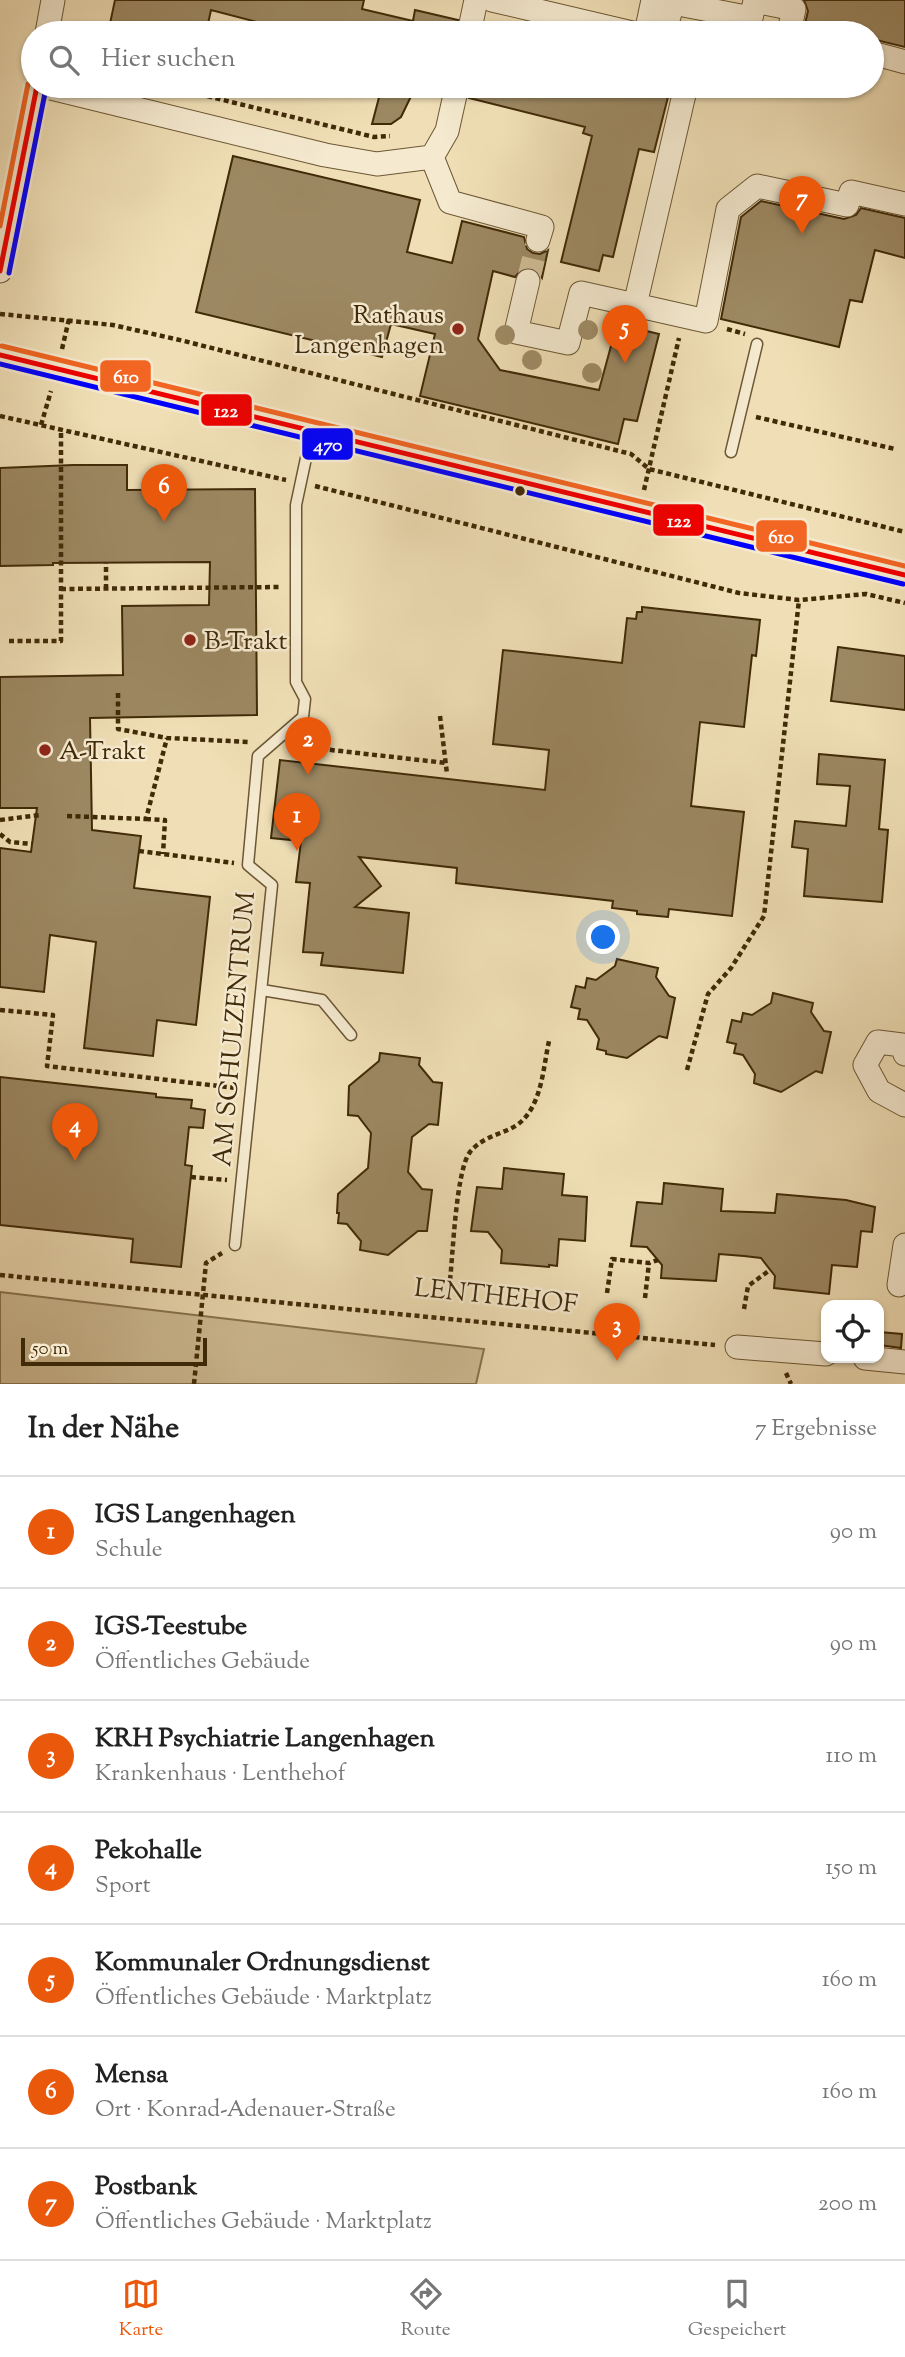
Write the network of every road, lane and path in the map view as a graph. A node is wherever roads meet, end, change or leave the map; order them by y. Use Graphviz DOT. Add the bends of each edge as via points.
graph roads {
  1 [pos="53,0"];
  2 [pos="476,0"];
  3 [pos="492,0"];
  4 [pos="653,0"];
  5 [pos="49,21"];
  6 [pos="472,21"];
  7 [pos="581,21"];
  8 [pos="649,21"];
  9 [pos="668,21"];
  10 [pos="791,21"];
  11 [pos="884,56"];
  12 [pos="905,62"];
  13 [pos="35,98"];
  14 [pos="92,98"];
  15 [pos="215,98"];
  16 [pos="454,98"];
  17 [pos="683,98"];
  18 [pos="398,135"];
  19 [pos="432,157"];
  20 [pos="905,204"];
  21 [pos="538,240"];
  22 [pos="0,271"];
  23 [pos="528,281"];
  24 [pos="635,305"];
  25 [pos="0,314"];
  26 [pos="695,319"];
  27 [pos="757,344"];
  28 [pos="0,355"];
  29 [pos="739,413"];
  30 [pos="0,416"];
  31 [pos="61,430"];
  32 [pos="312,430"];
  33 [pos="895,449"];
  34 [pos="731,452"];
  35 [pos="649,469"];
  36 [pos="300,483"];
  37 [pos="639,509"];
  38 [pos="905,532"];
  39 [pos="106,562"];
  40 [pos="905,575"];
  41 [pos="295,587"];
  42 [pos="61,589"];
  43 [pos="106,589"];
  44 [pos="799,600"];
  45 [pos="905,603"];
  46 [pos="9,641"];
  47 [pos="118,693"];
  48 [pos="440,716"];
  49 [pos="167,738"];
  50 [pos="272,743"];
  51 [pos="446,763"];
  52 [pos="447,774"];
  53 [pos="40,815"];
  54 [pos="67,816"];
  55 [pos="146,819"];
  56 [pos="0,820"];
  57 [pos="0,834"];
  58 [pos="32,844"];
  59 [pos="139,851"];
  60 [pos="163,854"];
  61 [pos="248,865"];
  62 [pos="262,990"];
  63 [pos="0,1010"];
  64 [pos="351,1035"];
  65 [pos="549,1041"];
  66 [pos="905,1054"];
  67 [pos="687,1070"];
  68 [pos="252,1090"];
  69 [pos="905,1105"];
  70 [pos="191,1177"];
  71 [pos="242,1181"];
  72 [pos="905,1236"];
  73 [pos="235,1245"];
  74 [pos="905,1245"];
  75 [pos="658,1260"];
  76 [pos="649,1263"];
  77 [pos="770,1270"];
  78 [pos="0,1275"];
  79 [pos="450,1280"];
  80 [pos="899,1284"];
  81 [pos="607,1293"];
  82 [pos="203,1295"];
  83 [pos="645,1298"];
  84 [pos="744,1309"];
  85 [pos="737,1347"];
  86 [pos="821,1354"];
  87 [pos="884,1360"];
  88 [pos="905,1362"];
  89 [pos="194,1384"];
  1 -- 5 [label="street"];
  2 -- 6 [label="street"];
  3 -- 7 [label="street"];
  4 -- 8 [label="street"];
  9 -- 10 [label="street" via="673,3 751,18 755,1 794,9"];
  11 -- 12 [label="street"];
  13 -- 22 [label="street"];
  14 -- 19 [label="street" via="325,155 377,164"];
  15 -- 18 [label="path" via="374,137"];
  16 -- 19 [label="street" via="447,131"];
  17 -- 24 [label="street"];
  19 -- 21 [label="street" via="450,202 542,227"];
  20 -- 26 [label="street" via="851,192 847,205 757,186 728,209"];
  23 -- 24 [label="street" via="516,332 568,343 581,293"];
  24 -- 26 [label="street"];
  25 -- 35 [label="path" via="113,324 618,450"];
  26 -- 27 [label="path" via="759,337"];
  26 -- 35 [label="path"];
  27 -- 29 [label="lane"];
  28 -- 32 [label="street"];
  29 -- 33 [label="path"];
  29 -- 34 [label="lane"];
  30 -- 31 [label="path"];
  31 -- 36 [label="path"];
  31 -- 42 [label="path"];
  32 -- 36 [label="lane, AM SCHULZENTRUM"];
  32 -- 37 [label="street"];
  35 -- 37 [label="path"];
  35 -- 38 [label="path"];
  36 -- 41 [label="lane, AM SCHULZENTRUM"];
  36 -- 44 [label="path" via="739,593"];
  37 -- 40 [label="street"];
  39 -- 43 [label="path"];
  41 -- 43 [label="path"];
  41 -- 50 [label="lane, AM SCHULZENTRUM" via="296,682 305,699 303,717"];
  42 -- 43 [label="path"];
  42 -- 46 [label="path" via="61,641"];
  44 -- 45 [label="path" via="866,594"];
  44 -- 67 [label="path" via="764,916 731,968 708,994"];
  47 -- 49 [label="path" via="118,729"];
  48 -- 51 [label="path"];
  49 -- 50 [label="path"];
  49 -- 55 [label="path"];
  50 -- 51 [label="path"];
  50 -- 61 [label="lane, AM SCHULZENTRUM" via="258,756"];
  51 -- 52 [label="path"];
  53 -- 56 [label="path"];
  54 -- 55 [label="path"];
  55 -- 60 [label="path" via="166,820"];
  57 -- 58 [label="path" via="10,842"];
  59 -- 60 [label="path"];
  60 -- 61 [label="path"];
  61 -- 62 [label="lane, AM SCHULZENTRUM" via="272,885"];
  62 -- 64 [label="lane" via="323,1000"];
  62 -- 68 [label="lane, AM SCHULZENTRUM"];
  63 -- 68 [label="path" via="52,1015 47,1066"];
  65 -- 79 [label="path" via="537,1100 517,1124 487,1137 469,1153 461,1181"];
  66 -- 69 [label="street" via="902,1045 878,1042 865,1065 879,1091"];
  68 -- 71 [label="lane, AM SCHULZENTRUM"];
  70 -- 71 [label="path"];
  71 -- 73 [label="lane, AM SCHULZENTRUM"];
  72 -- 74 [label="street"];
  73 -- 82 [label="path" via="206,1263"];
  74 -- 80 [label="street"];
  75 -- 76 [label="path"];
  76 -- 81 [label="path" via="612,1259"];
  76 -- 83 [label="path"];
  77 -- 84 [label="path" via="748,1286"];
  78 -- 82 [label="path, LENTHEHOF"];
  82 -- 85 [label="path, LENTHEHOF"];
  82 -- 89 [label="path"];
  85 -- 86 [label="street"];
  87 -- 88 [label="street"];
}
